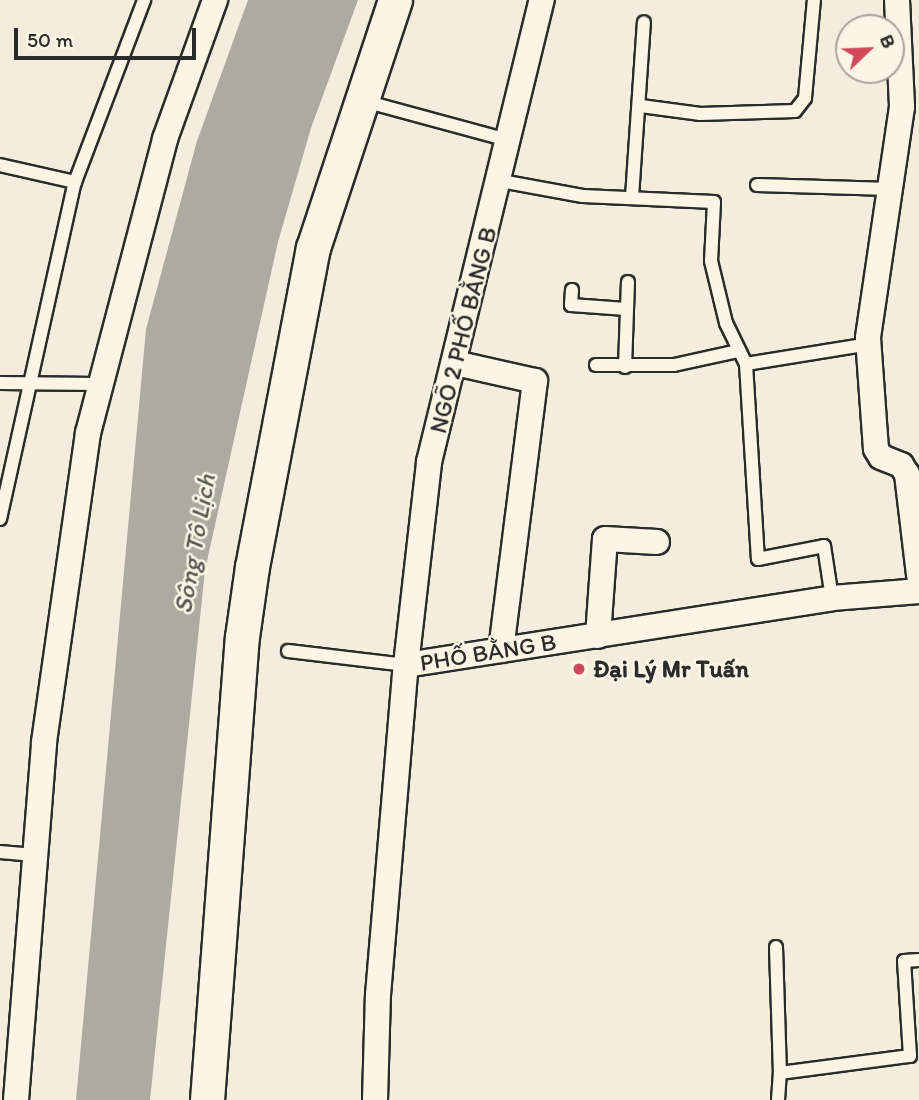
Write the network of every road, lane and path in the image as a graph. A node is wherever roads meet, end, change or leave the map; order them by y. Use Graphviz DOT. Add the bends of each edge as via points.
graph roads {
  1 [pos="144,0"];
  2 [pos="215,0"];
  3 [pos="396,0"];
  4 [pos="542,0"];
  5 [pos="814,0"];
  6 [pos="897,0"];
  7 [pos="644,22"];
  8 [pos="360,100"];
  9 [pos="641,106"];
  10 [pos="508,141"];
  11 [pos="0,165"];
  12 [pos="501,181"];
  13 [pos="75,182"];
  14 [pos="757,185"];
  15 [pos="890,189"];
  16 [pos="632,197"];
  17 [pos="628,282"];
  18 [pos="572,290"];
  19 [pos="626,309"];
  20 [pos="869,344"];
  21 [pos="737,351"];
  22 [pos="455,363"];
  23 [pos="746,364"];
  24 [pos="596,365"];
  25 [pos="625,367"];
  26 [pos="0,383"];
  27 [pos="99,384"];
  28 [pos="29,386"];
  29 [pos="915,499"];
  30 [pos="0,519"];
  31 [pos="657,542"];
  32 [pos="919,575"];
  33 [pos="919,591"];
  34 [pos="832,598"];
  35 [pos="598,636"];
  36 [pos="501,650"];
  37 [pos="288,651"];
  38 [pos="405,665"];
  39 [pos="0,852"];
  40 [pos="37,855"];
  41 [pos="776,947"];
  42 [pos="919,960"];
  43 [pos="780,1073"];
  44 [pos="16,1100"];
  45 [pos="207,1100"];
  46 [pos="375,1100"];
  47 [pos="778,1100"];
  1 -- 13 [label="lane"];
  2 -- 27 [label="street" via="166,139"];
  3 -- 8 [label="street"];
  4 -- 10 [label="street, NGÕ 2 PHỐ BẰNG B"];
  5 -- 9 [label="lane" via="805,98 795,111 699,114"];
  6 -- 15 [label="street" via="902,107"];
  7 -- 9 [label="lane"];
  8 -- 10 [label="lane"];
  8 -- 45 [label="street" via="313,248 252,567 242,637"];
  9 -- 16 [label="lane"];
  10 -- 12 [label="street, NGÕ 2 PHỐ BẰNG B"];
  11 -- 13 [label="lane"];
  12 -- 16 [label="lane" via="583,196"];
  12 -- 22 [label="street, NGÕ 2 PHỐ BẰNG B"];
  13 -- 28 [label="lane"];
  14 -- 15 [label="lane"];
  15 -- 20 [label="street"];
  16 -- 21 [label="lane" via="714,202 711,261"];
  17 -- 19 [label="lane"];
  18 -- 19 [label="lane" via="570,305"];
  19 -- 25 [label="lane"];
  20 -- 23 [label="lane"];
  20 -- 29 [label="street" via="877,449 881,457 901,465"];
  21 -- 23 [label="lane"];
  21 -- 25 [label="lane" via="682,364"];
  22 -- 36 [label="street" via="536,381"];
  22 -- 38 [label="street, NGÕ 2 PHỐ BẰNG B" via="429,462"];
  23 -- 34 [label="lane" via="758,559 824,547"];
  24 -- 25 [label="lane"];
  26 -- 28 [label="lane"];
  27 -- 28 [label="lane"];
  27 -- 40 [label="street" via="44,742"];
  28 -- 30 [label="lane"];
  29 -- 32 [label="street"];
  31 -- 35 [label="street" via="605,539"];
  33 -- 34 [label="street, PHỐ BẰNG B"];
  34 -- 35 [label="street, PHỐ BẰNG B"];
  35 -- 36 [label="street, PHỐ BẰNG B"];
  36 -- 38 [label="street, PHỐ BẰNG B"];
  37 -- 38 [label="lane"];
  38 -- 46 [label="street, PHỐ BẰNG B" via="378,995"];
  39 -- 40 [label="lane"];
  40 -- 44 [label="street"];
  41 -- 43 [label="lane"];
  42 -- 43 [label="lane" via="904,961 910,1056"];
  43 -- 47 [label="lane"];
}
